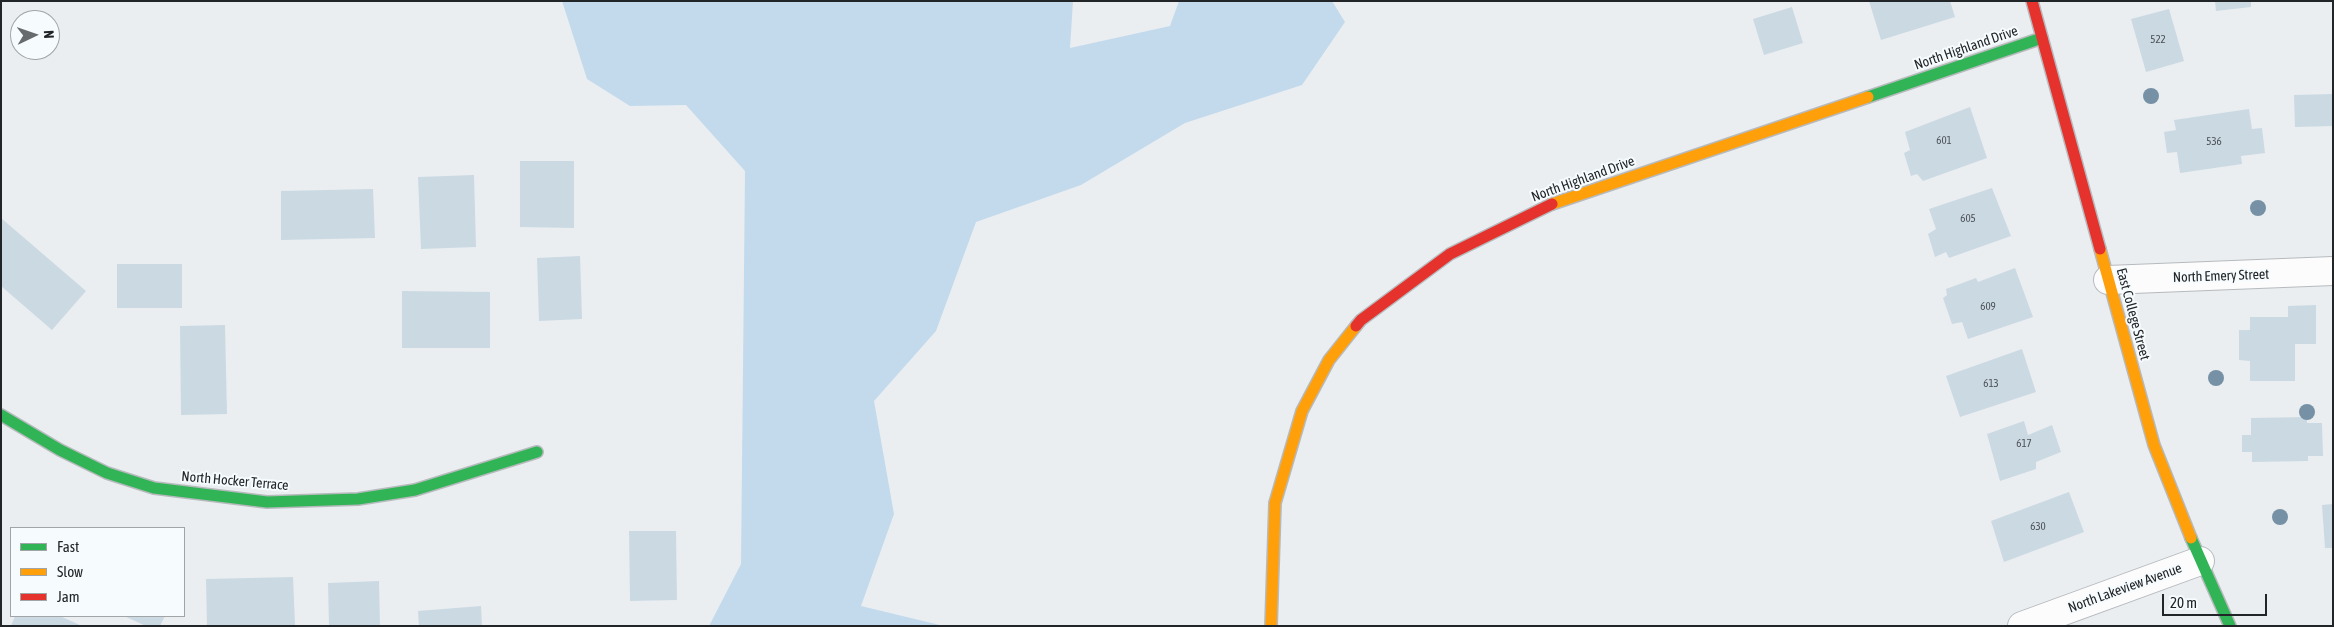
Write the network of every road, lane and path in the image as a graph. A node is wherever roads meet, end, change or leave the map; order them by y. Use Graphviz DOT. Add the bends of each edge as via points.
graph roads {
  1 [pos="2032,1"];
  2 [pos="2042,38"];
  3 [pos="2333,271"];
  4 [pos="2108,280"];
  5 [pos="1,415"];
  6 [pos="537,452"];
  7 [pos="2200,560"];
  8 [pos="1271,626"];
  9 [pos="2022,626"];
  10 [pos="2230,626"];
  1 -- 2 [label="street, East College Street"];
  2 -- 4 [label="street, East College Street"];
  2 -- 8 [label="street, North Highland Drive" via="1549,205 1450,254 1361,320 1329,360 1302,411 1275,503"];
  3 -- 4 [label="street, North Emery Street"];
  4 -- 7 [label="street, East College Street" via="2154,445"];
  5 -- 6 [label="street, North Hocker Terrace" via="107,473 154,488 267,502 358,499 416,490"];
  7 -- 9 [label="street, North Lakeview Avenue"];
  7 -- 10 [label="street, East College Street"];
}
